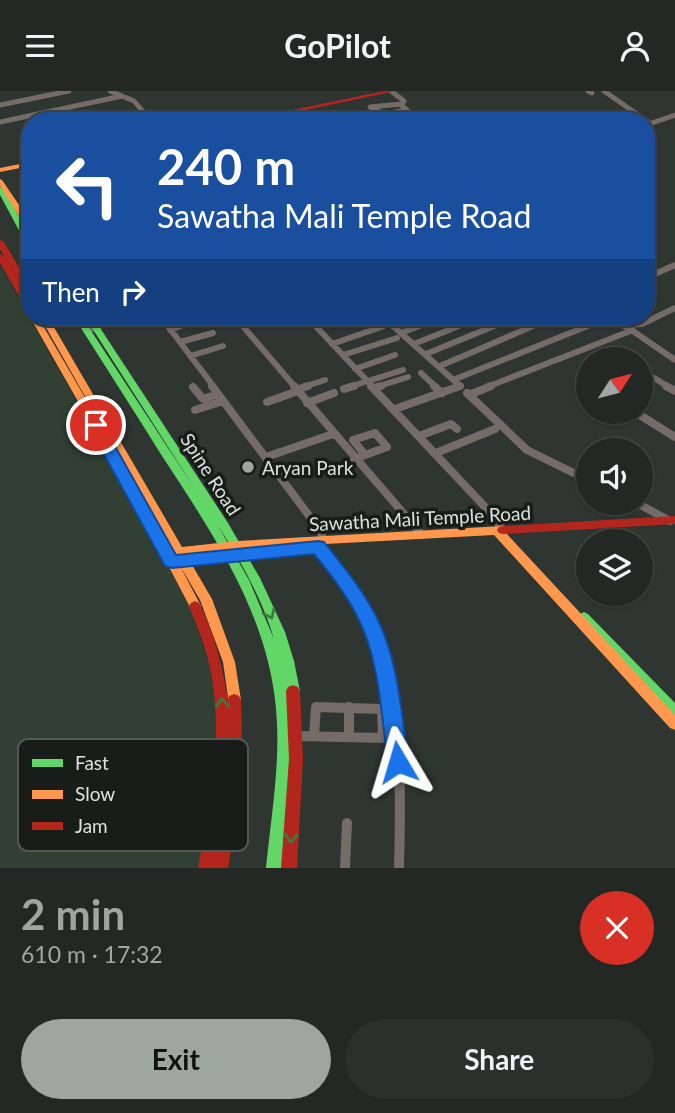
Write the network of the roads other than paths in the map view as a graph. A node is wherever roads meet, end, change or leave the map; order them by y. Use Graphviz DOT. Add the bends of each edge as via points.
graph roads {
  1 [pos="69,91"];
  2 [pos="110,91"];
  3 [pos="395,91"];
  4 [pos="604,91"];
  5 [pos="122,96"];
  6 [pos="401,104"];
  7 [pos="0,105"];
  8 [pos="47,112"];
  9 [pos="145,112"];
  10 [pos="299,112"];
  11 [pos="380,112"];
  12 [pos="398,112"];
  13 [pos="631,112"];
  14 [pos="675,115"];
  15 [pos="21,118"];
  16 [pos="0,122"];
  17 [pos="655,122"];
  18 [pos="21,164"];
  19 [pos="1,167"];
  20 [pos="0,181"];
  21 [pos="0,189"];
  22 [pos="0,202"];
  23 [pos="21,207"];
  24 [pos="17,208"];
  25 [pos="21,218"];
  26 [pos="21,223"];
  27 [pos="21,228"];
  28 [pos="0,242"];
  29 [pos="0,256"];
  30 [pos="675,264"];
  31 [pos="655,274"];
  32 [pos="21,285"];
  33 [pos="21,287"];
  34 [pos="675,309"];
  35 [pos="655,318"];
  36 [pos="39,326"];
  37 [pos="49,326"];
  38 [pos="88,326"];
  39 [pos="91,326"];
  40 [pos="100,326"];
  41 [pos="167,326"];
  42 [pos="181,326"];
  43 [pos="243,326"];
  44 [pos="315,326"];
  45 [pos="382,326"];
  46 [pos="389,326"];
  47 [pos="421,326"];
  48 [pos="459,326"];
  49 [pos="494,326"];
  50 [pos="533,326"];
  51 [pos="586,326"];
  52 [pos="636,326"];
  53 [pos="92,329"];
  54 [pos="170,330"];
  55 [pos="213,333"];
  56 [pos="399,335"];
  57 [pos="180,342"];
  58 [pos="332,344"];
  59 [pos="414,344"];
  60 [pos="223,346"];
  61 [pos="426,354"];
  62 [pos="343,355"];
  63 [pos="395,355"];
  64 [pos="190,356"];
  65 [pos="675,360"];
  66 [pos="440,366"];
  67 [pos="355,369"];
  68 [pos="402,370"];
  69 [pos="421,373"];
  70 [pos="408,377"];
  71 [pos="654,378"];
  72 [pos="325,380"];
  73 [pos="453,380"];
  74 [pos="367,381"];
  75 [pos="460,386"];
  76 [pos="193,387"];
  77 [pos="374,388"];
  78 [pos="344,389"];
  79 [pos="297,391"];
  80 [pos="675,391"];
  81 [pos="334,393"];
  82 [pos="442,393"];
  83 [pos="469,394"];
  84 [pos="221,397"];
  85 [pos="267,402"];
  86 [pos="307,403"];
  87 [pos="395,409"];
  88 [pos="195,410"];
  89 [pos="653,423"];
  90 [pos="432,427"];
  91 [pos="457,429"];
  92 [pos="495,429"];
  93 [pos="333,434"];
  94 [pos="418,434"];
  95 [pos="675,437"];
  96 [pos="436,453"];
  97 [pos="365,455"];
  98 [pos="266,457"];
  99 [pos="354,459"];
  100 [pos="576,474"];
  101 [pos="653,511"];
  102 [pos="673,522"];
  103 [pos="502,534"];
  104 [pos="422,535"];
  105 [pos="321,544"];
  106 [pos="239,549"];
  107 [pos="226,550"];
  108 [pos="182,555"];
  109 [pos="169,557"];
  110 [pos="196,579"];
  111 [pos="183,584"];
  112 [pos="349,707"];
  113 [pos="675,712"];
  114 [pos="675,724"];
  115 [pos="296,736"];
  116 [pos="314,736"];
  117 [pos="349,737"];
  118 [pos="389,738"];
  119 [pos="222,739"];
  120 [pos="235,739"];
  121 [pos="347,823"];
  122 [pos="274,868"];
  123 [pos="289,868"];
  124 [pos="345,868"];
  125 [pos="399,868"];
  1 -- 7 [label="street"];
  2 -- 5 [label="street"];
  3 -- 6 [label="street" via="403,99"];
  3 -- 10 [label="street"];
  4 -- 13 [label="street"];
  5 -- 8 [label="street"];
  5 -- 9 [label="street"];
  6 -- 11 [label="street" via="370,106"];
  6 -- 12 [label="street" via="407,110"];
  14 -- 17 [label="street"];
  15 -- 16 [label="street"];
  18 -- 19 [label="street"];
  20 -- 24 [label="street"];
  21 -- 26 [label="street"];
  22 -- 27 [label="street"];
  23 -- 24 [label="street"];
  24 -- 25 [label="street"];
  28 -- 32 [label="street"];
  29 -- 33 [label="street"];
  30 -- 31 [label="street"];
  34 -- 35 [label="street"];
  36 -- 109 [label="street"];
  37 -- 108 [label="street"];
  38 -- 53 [label="street, Spine Road"];
  39 -- 53 [label="street, Spine Road"];
  40 -- 53 [label="street"];
  41 -- 54 [label="street"];
  42 -- 54 [label="street"];
  43 -- 79 [label="street"];
  44 -- 58 [label="street"];
  45 -- 58 [label="street"];
  46 -- 56 [label="street"];
  47 -- 56 [label="street"];
  48 -- 59 [label="street"];
  49 -- 61 [label="street"];
  50 -- 66 [label="street"];
  51 -- 73 [label="street"];
  52 -- 65 [label="street" via="641,339"];
  52 -- 83 [label="street"];
  53 -- 106 [label="street, Spine Road"];
  53 -- 107 [label="street, Spine Road"];
  54 -- 57 [label="street"];
  55 -- 57 [label="street"];
  56 -- 59 [label="street"];
  56 -- 62 [label="street"];
  57 -- 64 [label="street"];
  58 -- 62 [label="street"];
  59 -- 61 [label="street"];
  60 -- 64 [label="street"];
  61 -- 66 [label="street"];
  62 -- 67 [label="street"];
  63 -- 67 [label="street"];
  64 -- 84 [label="street"];
  66 -- 73 [label="street"];
  67 -- 74 [label="street"];
  68 -- 74 [label="street"];
  69 -- 82 [label="street"];
  70 -- 77 [label="street"];
  71 -- 80 [label="street"];
  72 -- 79 [label="street"];
  73 -- 75 [label="street"];
  74 -- 77 [label="street"];
  74 -- 78 [label="street"];
  75 -- 82 [label="street"];
  75 -- 83 [label="street"];
  76 -- 84 [label="street" via="202,399"];
  77 -- 87 [label="street"];
  79 -- 85 [label="street"];
  79 -- 86 [label="street"];
  81 -- 86 [label="street"];
  82 -- 87 [label="street"];
  83 -- 100 [label="street" via="527,450"];
  84 -- 88 [label="street"];
  84 -- 98 [label="street"];
  86 -- 93 [label="street"];
  87 -- 94 [label="street"];
  89 -- 95 [label="street"];
  90 -- 94 [label="street"];
  91 -- 94 [label="street" via="451,423"];
  92 -- 96 [label="street"];
  93 -- 98 [label="street"];
  93 -- 99 [label="street"];
  94 -- 96 [label="street"];
  96 -- 103 [label="street"];
  97 -- 99 [label="street"];
  98 -- 105 [label="street" via="319,529"];
  99 -- 104 [label="street"];
  101 -- 102 [label="street"];
  102 -- 103 [label="street, Sawatha Mali Temple Road"];
  103 -- 104 [label="street, Sawatha Mali Temple Road"];
  103 -- 105 [label="street, Sawatha Mali Temple Road"];
  103 -- 113 [label="street"];
  103 -- 114 [label="street"];
  104 -- 105 [label="street, Sawatha Mali Temple Road"];
  105 -- 106 [label="street, Sawatha Mali Temple Road"];
  105 -- 118 [label="street" via="370,622 384,671"];
  106 -- 107 [label="street, Sawatha Mali Temple Road"];
  106 -- 115 [label="street, Spine Road, one-way" via="285,652"];
  107 -- 108 [label="street, Sawatha Mali Temple Road"];
  107 -- 122 [label="street, Spine Road" via="274,654 283,709"];
  108 -- 109 [label="street, Sawatha Mali Temple Road"];
  108 -- 110 [label="street"];
  109 -- 111 [label="street"];
  110 -- 111 [label="street"];
  110 -- 120 [label="street" via="229,663"];
  119 -- 111 [label="street, one-way" via="218,665"];
  112 -- 116 [label="street" via="316,706"];
  112 -- 117 [label="street"];
  112 -- 118 [label="street" via="382,709"];
  115 -- 116 [label="street"];
  115 -- 123 [label="street, Spine Road, one-way"];
  116 -- 117 [label="street"];
  117 -- 118 [label="street"];
  118 -- 125 [label="street" via="398,762"];
  121 -- 124 [label="street"];
}
